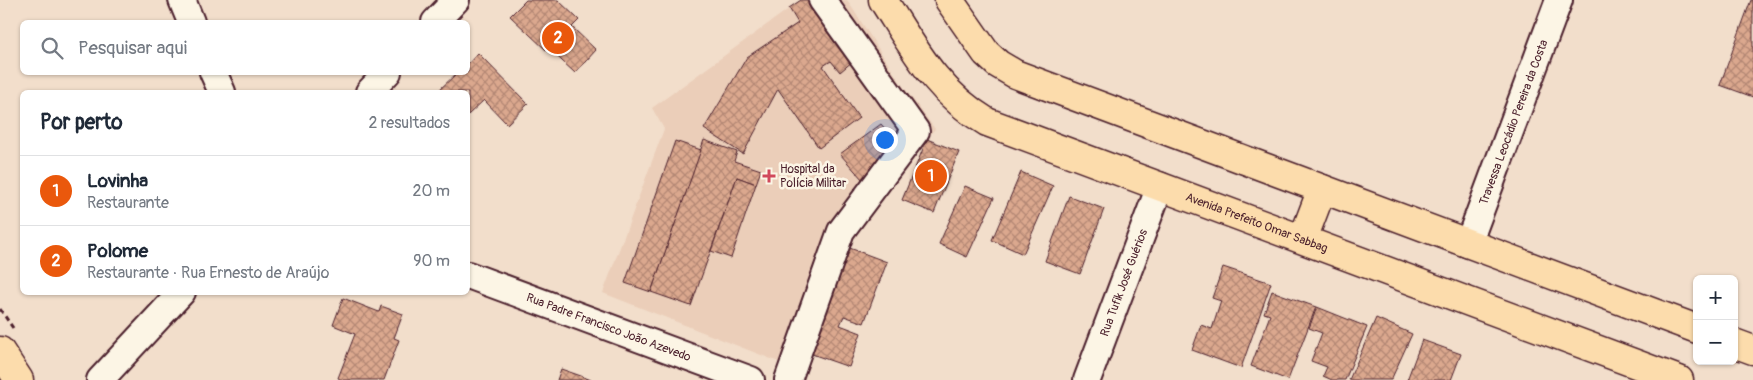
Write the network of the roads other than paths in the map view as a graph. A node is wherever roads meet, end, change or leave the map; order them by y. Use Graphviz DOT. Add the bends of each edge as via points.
graph roads {
  1 [pos="182,0"];
  2 [pos="456,0"];
  3 [pos="822,0"];
  4 [pos="883,0"];
  5 [pos="950,0"];
  6 [pos="1559,0"];
  7 [pos="191,20"];
  8 [pos="436,20"];
  9 [pos="214,75"];
  10 [pos="385,75"];
  11 [pos="221,90"];
  12 [pos="371,90"];
  13 [pos="1160,186"];
  14 [pos="1322,189"];
  15 [pos="1303,240"];
  16 [pos="1468,244"];
  17 [pos="470,276"];
  18 [pos="179,295"];
  19 [pos="1693,328"];
  20 [pos="1738,344"];
  21 [pos="1753,350"];
  22 [pos="0,351"];
  23 [pos="19,380"];
  24 [pos="100,380"];
  25 [pos="751,380"];
  26 [pos="788,380"];
  27 [pos="1087,380"];
  28 [pos="1679,380"];
  1 -- 7 [label="street"];
  2 -- 8 [label="street"];
  3 -- 26 [label="street" via="916,131 841,232"];
  4 -- 13 [label="main road, Avenida Prefeito Omar Sabbag" via="932,75 969,111 987,122"];
  5 -- 14 [label="main road" via="986,53 1015,74"];
  6 -- 16 [label="street, Travessa Leocádio Pereira da Costa"];
  9 -- 11 [label="street"];
  10 -- 12 [label="street"];
  13 -- 15 [label="main road, Avenida Prefeito Omar Sabbag"];
  13 -- 27 [label="street, Rua Tufik José Guérios"];
  14 -- 15 [label="main road"];
  14 -- 16 [label="main road"];
  15 -- 28 [label="main road, Avenida Prefeito Omar Sabbag"];
  16 -- 19 [label="main road"];
  17 -- 25 [label="street, Rua Padre Francisco João Azevedo"];
  18 -- 24 [label="street"];
  20 -- 21 [label="main road"];
  22 -- 23 [label="main road"];
}
